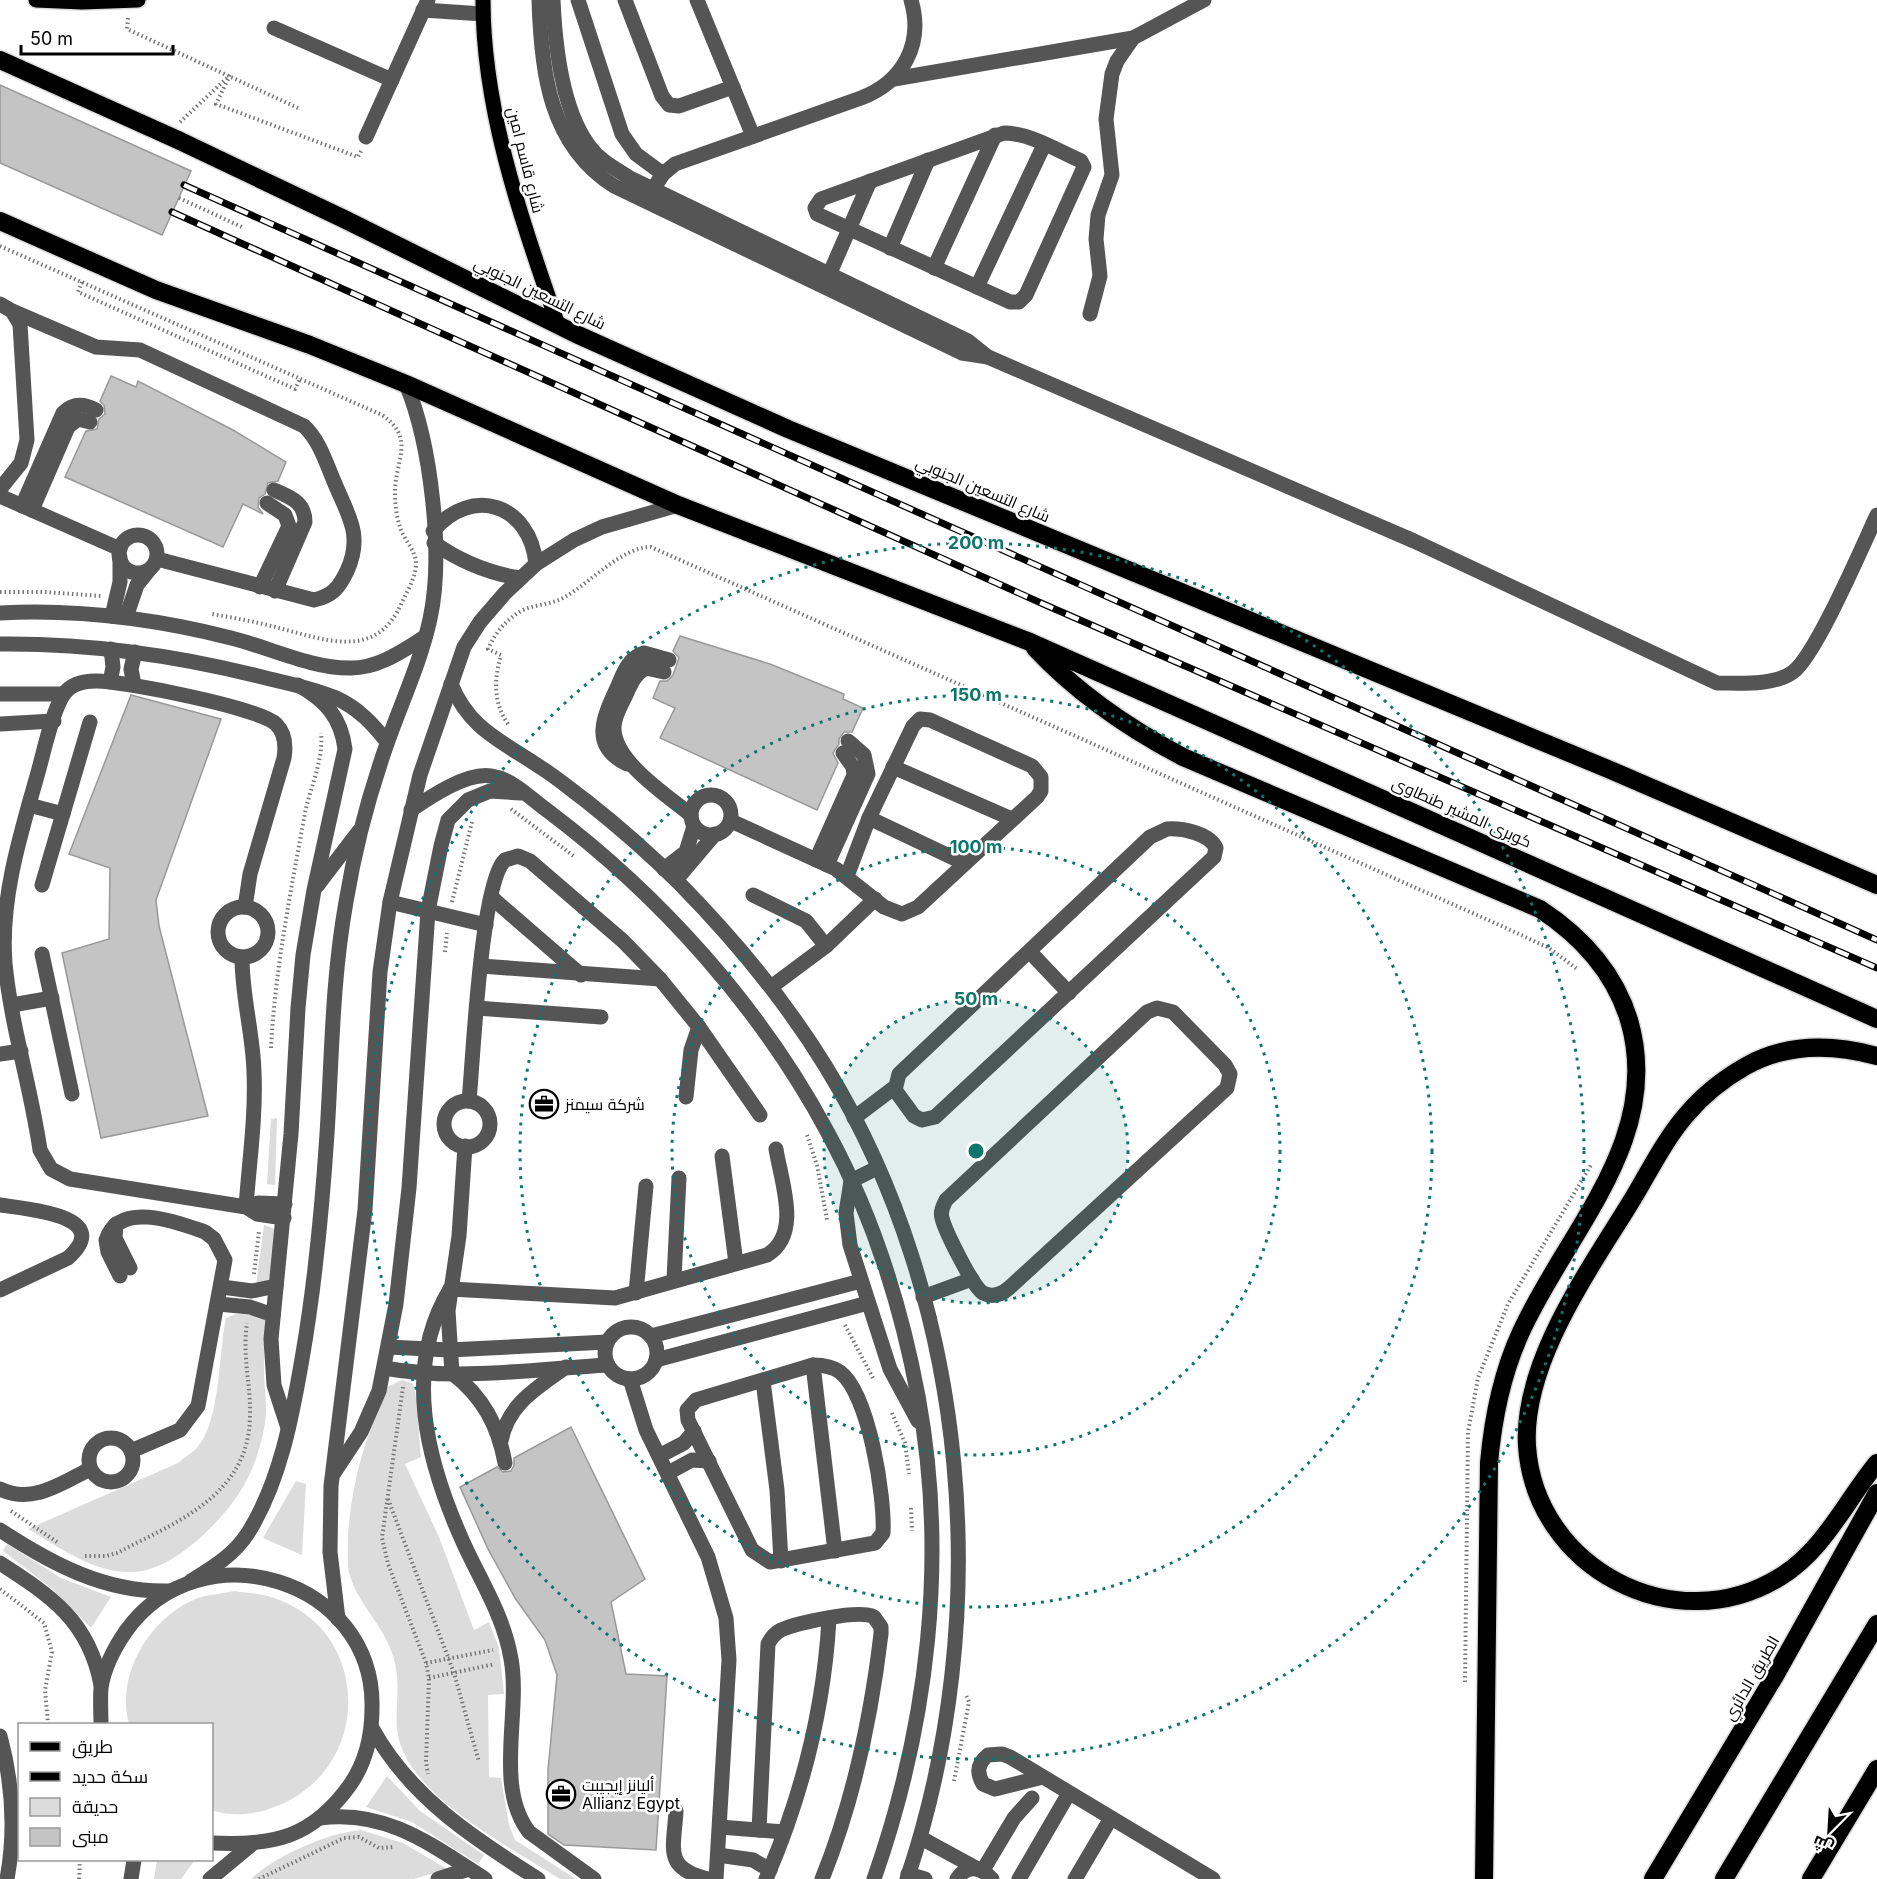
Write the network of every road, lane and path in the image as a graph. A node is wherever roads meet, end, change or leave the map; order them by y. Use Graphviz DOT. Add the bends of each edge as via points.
graph roads {
  1 [pos="36,0"];
  2 [pos="138,0"];
  3 [pos="539,0"];
  4 [pos="554,0"];
  5 [pos="578,0"];
  6 [pos="625,0"];
  7 [pos="697,0"];
  8 [pos="911,0"];
  9 [pos="1204,0"];
  10 [pos="131,1"];
  11 [pos="425,5"];
  12 [pos="483,7"];
  13 [pos="274,28"];
  14 [pos="1133,38"];
  15 [pos="0,60"];
  16 [pos="230,75"];
  17 [pos="894,79"];
  18 [pos="392,80"];
  19 [pos="733,87"];
  20 [pos="298,108"];
  21 [pos="167,135"];
  22 [pos="995,135"];
  23 [pos="753,136"];
  24 [pos="366,137"];
  25 [pos="1044,145"];
  26 [pos="928,160"];
  27 [pos="663,174"];
  28 [pos="870,181"];
  29 [pos="653,189"];
  30 [pos="179,198"];
  31 [pos="0,221"];
  32 [pos="242,227"];
  33 [pos="849,230"];
  34 [pos="0,246"];
  35 [pos="890,248"];
  36 [pos="934,268"];
  37 [pos="826,280"];
  38 [pos="82,282"];
  39 [pos="977,287"];
  40 [pos="6,307"];
  41 [pos="1090,314"];
  42 [pos="558,325"];
  43 [pos="300,379"];
  44 [pos="406,384"];
  45 [pos="93,416"];
  46 [pos="0,489"];
  47 [pos="0,496"];
  48 [pos="271,496"];
  49 [pos="678,505"];
  50 [pos="27,508"];
  51 [pos="1877,515"];
  52 [pos="433,537"];
  53 [pos="120,553"];
  54 [pos="153,564"];
  55 [pos="536,564"];
  56 [pos="520,578"];
  57 [pos="268,589"];
  58 [pos="0,592"];
  59 [pos="117,598"];
  60 [pos="206,612"];
  61 [pos="0,613"];
  62 [pos="119,616"];
  63 [pos="425,637"];
  64 [pos="1030,642"];
  65 [pos="0,644"];
  66 [pos="111,649"];
  67 [pos="135,652"];
  68 [pos="667,666"];
  69 [pos="110,682"];
  70 [pos="451,684"];
  71 [pos="134,685"];
  72 [pos="298,686"];
  73 [pos="0,694"];
  74 [pos="63,694"];
  75 [pos="54,721"];
  76 [pos="90,722"];
  77 [pos="0,724"];
  78 [pos="319,726"];
  79 [pos="516,732"];
  80 [pos="387,742"];
  81 [pos="846,747"];
  82 [pos="893,766"];
  83 [pos="525,794"];
  84 [pos="29,805"];
  85 [pos="503,806"];
  86 [pos="411,810"];
  87 [pos="63,814"];
  88 [pos="474,817"];
  89 [pos="869,818"];
  90 [pos="1012,819"];
  91 [pos="692,820"];
  92 [pos="731,821"];
  93 [pos="362,826"];
  94 [pos="715,834"];
  95 [pos="581,862"];
  96 [pos="821,862"];
  97 [pos="964,864"];
  98 [pos="664,869"];
  99 [pos="847,876"];
  100 [pos="676,880"];
  101 [pos="42,885"];
  102 [pos="1877,885"];
  103 [pos="314,890"];
  104 [pos="753,894"];
  105 [pos="491,897"];
  106 [pos="875,899"];
  107 [pos="390,902"];
  108 [pos="245,907"];
  109 [pos="428,911"];
  110 [pos="450,916"];
  111 [pos="486,925"];
  112 [pos="826,946"];
  113 [pos="1030,952"];
  114 [pos="42,954"];
  115 [pos="242,957"];
  116 [pos="444,958"];
  117 [pos="481,966"];
  118 [pos="581,975"];
  119 [pos="1584,976"];
  120 [pos="660,979"];
  121 [pos="771,987"];
  122 [pos="1069,993"];
  123 [pos="52,998"];
  124 [pos="12,1005"];
  125 [pos="477,1008"];
  126 [pos="601,1017"];
  127 [pos="1877,1019"];
  128 [pos="699,1027"];
  129 [pos="21,1051"];
  130 [pos="271,1053"];
  131 [pos="0,1054"];
  132 [pos="1877,1056"];
  133 [pos="895,1087"];
  134 [pos="72,1094"];
  135 [pos="686,1097"];
  136 [pos="469,1101"];
  137 [pos="760,1115"];
  138 [pos="854,1118"];
  139 [pos="803,1127"];
  140 [pos="465,1146"];
  141 [pos="776,1149"];
  142 [pos="722,1156"];
  143 [pos="1594,1159"];
  144 [pos="878,1168"];
  145 [pos="679,1178"];
  146 [pos="851,1181"];
  147 [pos="646,1186"];
  148 [pos="0,1205"];
  149 [pos="246,1207"];
  150 [pos="284,1211"];
  151 [pos="261,1215"];
  152 [pos="829,1224"];
  153 [pos="736,1263"];
  154 [pos="125,1272"];
  155 [pos="674,1279"];
  156 [pos="972,1279"];
  157 [pos="861,1281"];
  158 [pos="276,1286"];
  159 [pos="222,1287"];
  160 [pos="0,1290"];
  161 [pos="450,1290"];
  162 [pos="252,1291"];
  163 [pos="636,1293"];
  164 [pos="923,1297"];
  165 [pos="868,1303"];
  166 [pos="218,1304"];
  167 [pos="250,1307"];
  168 [pos="840,1309"];
  169 [pos="273,1315"];
  170 [pos="651,1336"];
  171 [pos="607,1342"];
  172 [pos="389,1347"];
  173 [pos="426,1350"];
  174 [pos="449,1350"];
  175 [pos="656,1360"];
  176 [pos="608,1365"];
  177 [pos="813,1365"];
  178 [pos="566,1367"];
  179 [pos="384,1368"];
  180 [pos="405,1371"];
  181 [pos="423,1373"];
  182 [pos="452,1373"];
  183 [pos="630,1378"];
  184 [pos="763,1381"];
  185 [pos="875,1382"];
  186 [pos="891,1411"];
  187 [pos="288,1428"];
  188 [pos="923,1428"];
  189 [pos="694,1431"];
  190 [pos="501,1441"];
  191 [pos="131,1451"];
  192 [pos="659,1456"];
  193 [pos="709,1461"];
  194 [pos="505,1463"];
  195 [pos="1877,1463"];
  196 [pos="90,1469"];
  197 [pos="668,1473"];
  198 [pos="332,1475"];
  199 [pos="909,1482"];
  200 [pos="0,1489"];
  201 [pos="1877,1492"];
  202 [pos="388,1499"];
  203 [pos="911,1504"];
  204 [pos="7,1509"];
  205 [pos="0,1530"];
  206 [pos="912,1540"];
  207 [pos="65,1547"];
  208 [pos="835,1551"];
  209 [pos="74,1552"];
  210 [pos="781,1561"];
  211 [pos="0,1563"];
  212 [pos="191,1581"];
  213 [pos="0,1589"];
  214 [pos="169,1591"];
  215 [pos="338,1618"];
  216 [pos="829,1619"];
  217 [pos="1877,1624"];
  218 [pos="510,1653"];
  219 [pos="448,1658"];
  220 [pos="426,1663"];
  221 [pos="454,1673"];
  222 [pos="429,1678"];
  223 [pos="1465,1684"];
  224 [pos="101,1687"];
  225 [pos="48,1723"];
  226 [pos="101,1723"];
  227 [pos="372,1728"];
  228 [pos="0,1736"];
  229 [pos="478,1762"];
  230 [pos="1877,1769"];
  231 [pos="429,1777"];
  232 [pos="1043,1777"];
  233 [pos="1069,1793"];
  234 [pos="1032,1798"];
  235 [pos="676,1811"];
  236 [pos="320,1818"];
  237 [pos="1111,1818"];
  238 [pos="720,1827"];
  239 [pos="759,1830"];
  240 [pos="784,1832"];
  241 [pos="921,1838"];
  242 [pos="213,1843"];
  243 [pos="251,1845"];
  244 [pos="400,1849"];
  245 [pos="718,1855"];
  246 [pos="80,1861"];
  247 [pos="134,1861"];
  248 [pos="469,1869"];
  249 [pos="984,1872"];
  250 [pos="768,1875"];
  251 [pos="908,1876"];
  252 [pos="7,1879"];
  253 [pos="79,1879"];
  254 [pos="131,1879"];
  255 [pos="210,1879"];
  256 [pos="260,1879"];
  257 [pos="438,1879"];
  258 [pos="485,1879"];
  259 [pos="538,1879"];
  260 [pos="594,1879"];
  261 [pos="708,1879"];
  262 [pos="716,1879"];
  263 [pos="822,1879"];
  264 [pos="874,1879"];
  265 [pos="925,1879"];
  266 [pos="957,1879"];
  267 [pos="1019,1879"];
  268 [pos="1075,1879"];
  269 [pos="1212,1879"];
  270 [pos="1484,1879"];
  271 [pos="1653,1879"];
  272 [pos="1724,1879"];
  273 [pos="1811,1879"];
  1 -- 10 [label="main road"];
  2 -- 10 [label="main road"];
  3 -- 37 [label="street" via="552,101 562,130 579,158 595,174"];
  4 -- 29 [label="street" via="554,27 567,97 577,125 590,147 610,166"];
  5 -- 27 [label="street" via="622,135 636,154"];
  6 -- 19 [label="street" via="666,102 678,106"];
  7 -- 19 [label="street"];
  8 -- 17 [label="street" via="915,19 913,45"];
  9 -- 14 [label="street"];
  10 -- 16 [label="path" via="127,29"];
  11 -- 12 [label="street"];
  11 -- 18 [label="street"];
  12 -- 42 [label="main road, شارع قاسم امين" via="494,106 507,164"];
  13 -- 18 [label="street"];
  14 -- 17 [label="street"];
  14 -- 41 [label="street" via="1112,74 1106,119 1112,175 1098,216 1100,276"];
  15 -- 21 [label="highway, شارع التسعين الجنوبي"];
  16 -- 20 [label="path"];
  16 -- 21 [label="path"];
  16 -- 24 [label="path" via="216,104 358,157"];
  17 -- 23 [label="street" via="873,94"];
  18 -- 24 [label="street"];
  19 -- 23 [label="street"];
  21 -- 42 [label="highway, شارع التسعين الجنوبي"];
  22 -- 25 [label="street" via="1012,133"];
  22 -- 26 [label="street"];
  22 -- 36 [label="street"];
  23 -- 27 [label="street" via="675,164"];
  25 -- 39 [label="street"];
  25 -- 39 [label="street" via="1081,161 1084,167 1026,295 1014,303"];
  26 -- 28 [label="street"];
  26 -- 35 [label="street"];
  27 -- 29 [label="street"];
  28 -- 33 [label="street"];
  28 -- 33 [label="street" via="817,202 815,208 822,217"];
  29 -- 37 [label="street"];
  30 -- 32 [label="path"];
  31 -- 44 [label="highway" via="167,294"];
  33 -- 35 [label="street"];
  33 -- 37 [label="street"];
  34 -- 38 [label="path"];
  35 -- 36 [label="street"];
  36 -- 39 [label="street"];
  37 -- 51 [label="street" via="968,340 988,357 1414,541 1717,683 1759,683 1793,672 1813,647"];
  38 -- 43 [label="path"];
  38 -- 43 [label="path" via="78,292 295,389"];
  40 -- 46 [label="street" via="20,324 27,440 21,463"];
  40 -- 57 [label="street" via="96,347 140,350 295,421 312,433 353,529 356,549 342,583 327,597 314,600"];
  42 -- 102 [label="highway, شارع التسعين الجنوبي" via="788,429 1608,769"];
  43 -- 60 [label="path" via="382,415 399,434 402,451 396,474 395,506 401,530 414,555 412,579 399,609 385,628 353,643 342,644"];
  44 -- 49 [label="highway"];
  44 -- 52 [label="street" via="426,450"];
  45 -- 50 [label="street" via="78,419 68,427"];
  47 -- 50 [label="street"];
  48 -- 57 [label="street" via="289,526"];
  49 -- 55 [label="street" via="602,527"];
  49 -- 64 [label="highway"];
  50 -- 53 [label="street"];
  52 -- 55 [label="street" via="444,518 458,509 490,506 512,515 529,532"];
  52 -- 56 [label="street" via="466,563"];
  52 -- 63 [label="street" via="433,604"];
  53 -- 54 [label="street" via="127,570 135,573"];
  53 -- 54 [label="street" via="124,542 139,536 153,543"];
  53 -- 59 [label="street"];
  54 -- 57 [label="street"];
  54 -- 62 [label="street"];
  55 -- 56 [label="street"];
  56 -- 70 [label="street" via="468,639"];
  58 -- 59 [label="path"];
  59 -- 62 [label="street"];
  61 -- 62 [label="street"];
  62 -- 63 [label="street" via="190,627 333,667 371,666"];
  63 -- 80 [label="street"];
  64 -- 127 [label="highway, كوبرى المشير طنطاوى"];
  64 -- 270 [label="highway" via="1101,707 1183,757 1540,909 1592,952 1626,1011 1637,1077 1634,1111 1624,1144 1520,1334 1502,1384 1492,1436"];
  65 -- 66 [label="street"];
  66 -- 67 [label="street"];
  66 -- 69 [label="street"];
  67 -- 71 [label="street" via="131,669"];
  67 -- 72 [label="street" via="223,667"];
  68 -- 91 [label="street" via="640,671 615,718 616,743 632,766"];
  69 -- 71 [label="street"];
  69 -- 74 [label="street" via="78,683"];
  70 -- 86 [label="street"];
  70 -- 98 [label="street" via="465,711 480,728 585,800"];
  71 -- 108 [label="street" via="260,715 281,731 286,749 250,874"];
  72 -- 80 [label="street" via="350,706"];
  72 -- 103 [label="street" via="314,694 333,713 345,748"];
  73 -- 74 [label="street"];
  74 -- 75 [label="street"];
  75 -- 77 [label="street"];
  75 -- 84 [label="street"];
  76 -- 87 [label="street"];
  78 -- 130 [label="path" via="322,743 298,855 277,985"];
  79 -- 119 [label="path" via="498,705 495,683 501,655 488,649 496,633 522,611 558,601 626,554 651,547 1506,928 1562,956"];
  80 -- 93 [label="street"];
  81 -- 96 [label="street" via="854,775"];
  82 -- 89 [label="street"];
  82 -- 90 [label="street"];
  82 -- 90 [label="street" via="913,726 920,719 930,720 1038,770 1041,791"];
  83 -- 86 [label="street" via="502,779 483,775 448,787"];
  83 -- 109 [label="street" via="514,790 490,791 468,800 448,820"];
  83 -- 146 [label="street" via="573,830 634,885 710,964 802,1089"];
  84 -- 87 [label="street"];
  84 -- 124 [label="street" via="12,871 5,923 5,963"];
  85 -- 95 [label="path"];
  86 -- 107 [label="street"];
  87 -- 101 [label="street"];
  88 -- 110 [label="path" via="459,866"];
  89 -- 97 [label="street"];
  89 -- 99 [label="street"];
  90 -- 97 [label="street"];
  91 -- 92 [label="street" via="698,799 714,795 728,804"];
  91 -- 94 [label="street" via="707,835"];
  91 -- 98 [label="street" via="686,852"];
  92 -- 94 [label="street"];
  92 -- 96 [label="street"];
  93 -- 103 [label="street"];
  93 -- 187 [label="street" via="335,977 315,1283"];
  94 -- 100 [label="street"];
  96 -- 99 [label="street"];
  97 -- 106 [label="street" via="912,912 892,912"];
  98 -- 100 [label="street"];
  99 -- 106 [label="street"];
  100 -- 121 [label="street"];
  103 -- 150 [label="street" via="299,997"];
  104 -- 112 [label="street" via="806,921"];
  105 -- 111 [label="street"];
  105 -- 118 [label="street"];
  105 -- 120 [label="street" via="500,864 511,857 525,857 586,907"];
  106 -- 112 [label="street"];
  107 -- 109 [label="street"];
  107 -- 198 [label="street" via="374,1039 358,1280"];
  108 -- 115 [label="street" via="265,918 269,933 263,948"];
  108 -- 115 [label="street" via="230,910 218,930 228,952"];
  109 -- 110 [label="street"];
  109 -- 172 [label="street" via="406,1223"];
  110 -- 111 [label="street"];
  110 -- 116 [label="path"];
  111 -- 117 [label="street"];
  112 -- 121 [label="street"];
  113 -- 122 [label="street"];
  113 -- 122 [label="street" via="1155,834 1180,829 1214,843 1216,853 1212,861"];
  113 -- 133 [label="street" via="899,1074"];
  114 -- 123 [label="street"];
  115 -- 149 [label="street" via="254,1089"];
  117 -- 118 [label="street"];
  117 -- 125 [label="street"];
  118 -- 120 [label="street"];
  120 -- 128 [label="street"];
  121 -- 138 [label="street" via="821,1059"];
  122 -- 133 [label="street" via="931,1119 914,1116"];
  123 -- 124 [label="street"];
  123 -- 134 [label="street"];
  124 -- 129 [label="street"];
  125 -- 126 [label="street"];
  125 -- 136 [label="street"];
  128 -- 135 [label="street" via="691,1050"];
  128 -- 137 [label="street"];
  129 -- 131 [label="street"];
  129 -- 149 [label="street" via="40,1150 44,1160 60,1175"];
  132 -- 195 [label="highway" via="1834,1047 1790,1050 1748,1065 1698,1101 1673,1132 1581,1283 1545,1357 1527,1425 1530,1467 1543,1507 1566,1543 1589,1565 1616,1582 1656,1597 1698,1602 1750,1591 1779,1578 1812,1551"];
  133 -- 138 [label="street"];
  136 -- 140 [label="street" via="454,1105 445,1118 451,1140"];
  136 -- 140 [label="street" via="485,1109 490,1126 482,1141"];
  138 -- 144 [label="street"];
  139 -- 152 [label="path" via="817,1165"];
  140 -- 161 [label="street" via="459,1236"];
  141 -- 153 [label="street" via="787,1218 785,1237 767,1255"];
  142 -- 153 [label="street"];
  143 -- 223 [label="path" via="1508,1304 1478,1378 1468,1432"];
  144 -- 146 [label="street"];
  144 -- 164 [label="street"];
  145 -- 155 [label="street"];
  146 -- 157 [label="street" via="847,1229"];
  146 -- 188 [label="street" via="897,1305"];
  147 -- 163 [label="street"];
  148 -- 160 [label="street" via="70,1218 79,1228 80,1238 68,1258"];
  149 -- 150 [label="street" via="258,1203"];
  149 -- 151 [label="street"];
  150 -- 151 [label="street"];
  150 -- 158 [label="street"];
  151 -- 162 [label="path"];
  153 -- 155 [label="street"];
  154 -- 159 [label="street" via="106,1245 108,1234 116,1224 146,1216 205,1232 214,1239 225,1260"];
  155 -- 163 [label="street"];
  156 -- 156 [label="street" via="984,1293 1004,1292 1227,1088 1231,1079 1228,1069 1173,1012 1157,1008 1147,1012 946,1200 942,1219"];
  156 -- 164 [label="street"];
  157 -- 165 [label="street"];
  157 -- 170 [label="street"];
  158 -- 162 [label="street"];
  158 -- 169 [label="street"];
  159 -- 162 [label="street"];
  159 -- 166 [label="street"];
  161 -- 163 [label="street" via="602,1299"];
  161 -- 173 [label="street" via="437,1313"];
  161 -- 174 [label="street"];
  164 -- 241 [label="street" via="943,1376 955,1477 958,1580 943,1736"];
  165 -- 168 [label="street"];
  165 -- 188 [label="street" via="894,1376"];
  166 -- 167 [label="street"];
  166 -- 191 [label="street" via="194,1416 171,1436"];
  167 -- 169 [label="street"];
  167 -- 209 [label="path" via="244,1360 249,1432 231,1477 198,1510 117,1553 94,1557"];
  168 -- 175 [label="street"];
  168 -- 185 [label="path"];
  169 -- 187 [label="street" via="272,1370"];
  170 -- 171 [label="street" via="640,1328 627,1327 614,1332"];
  170 -- 175 [label="street"];
  171 -- 174 [label="street"];
  171 -- 176 [label="street" via="604,1350"];
  172 -- 173 [label="street"];
  172 -- 179 [label="street"];
  173 -- 174 [label="street"];
  173 -- 181 [label="street"];
  174 -- 182 [label="street"];
  175 -- 183 [label="street" via="646,1373"];
  176 -- 178 [label="street"];
  176 -- 183 [label="street" via="621,1377"];
  177 -- 184 [label="street"];
  177 -- 208 [label="street"];
  177 -- 208 [label="street" via="832,1367 846,1378 870,1435 880,1487 882,1537 875,1543"];
  178 -- 182 [label="street"];
  178 -- 190 [label="street" via="518,1404 506,1422"];
  179 -- 180 [label="street"];
  179 -- 198 [label="street" via="370,1414"];
  180 -- 181 [label="street"];
  180 -- 202 [label="path"];
  181 -- 182 [label="street"];
  181 -- 218 [label="street" via="425,1424 433,1462 462,1541 496,1609"];
  182 -- 190 [label="street" via="485,1405"];
  183 -- 192 [label="street" via="643,1422"];
  184 -- 189 [label="street" via="692,1403 687,1415"];
  184 -- 210 [label="street" via="777,1490"];
  186 -- 199 [label="path" via="905,1443"];
  187 -- 212 [label="street" via="258,1514 246,1535 231,1554"];
  188 -- 264 [label="street" via="932,1543 928,1640 909,1764"];
  189 -- 192 [label="street" via="684,1443"];
  189 -- 193 [label="street"];
  190 -- 194 [label="street"];
  191 -- 196 [label="street" via="131,1468 120,1480 103,1480"];
  191 -- 196 [label="street" via="119,1439 102,1439 90,1452"];
  192 -- 197 [label="street"];
  193 -- 197 [label="street" via="692,1460"];
  193 -- 210 [label="street" via="752,1551 763,1559"];
  196 -- 200 [label="street" via="34,1495 13,1495"];
  197 -- 238 [label="street" via="716,1577 726,1618 729,1660"];
  198 -- 215 [label="street" via="330,1552"];
  201 -- 271 [label="highway, الطريق الدائري" via="1781,1665"];
  202 -- 219 [label="path"];
  202 -- 220 [label="path" via="382,1538 388,1564"];
  203 -- 206 [label="path"];
  204 -- 207 [label="path"];
  205 -- 214 [label="street" via="92,1580 130,1589"];
  208 -- 210 [label="street"];
  211 -- 224 [label="street" via="68,1612 90,1647"];
  212 -- 214 [label="street"];
  212 -- 215 [label="street" via="230,1573 270,1578 307,1593"];
  213 -- 225 [label="path" via="44,1623 52,1652 45,1690"];
  214 -- 224 [label="street" via="137,1616 114,1649"];
  215 -- 227 [label="street" via="355,1642 367,1670"];
  216 -- 239 [label="street" via="781,1630 768,1644"];
  216 -- 240 [label="street" via="824,1673 808,1752"];
  216 -- 263 [label="street" via="868,1614 878,1621 881,1634 860,1762"];
  217 -- 272 [label="highway"];
  218 -- 219 [label="path"];
  218 -- 221 [label="path"];
  218 -- 260 [label="street" via="514,1725 511,1788 516,1811 537,1840"];
  219 -- 220 [label="path"];
  219 -- 221 [label="path"];
  220 -- 222 [label="path"];
  221 -- 222 [label="path"];
  221 -- 229 [label="path"];
  222 -- 231 [label="path"];
  224 -- 226 [label="street"];
  227 -- 236 [label="street" via="355,1778"];
  227 -- 259 [label="street" via="399,1770 430,1803"];
  228 -- 252 [label="street" via="14,1811"];
  230 -- 273 [label="highway"];
  232 -- 233 [label="street"];
  233 -- 237 [label="street"];
  233 -- 267 [label="street"];
  234 -- 249 [label="street" via="1014,1818"];
  235 -- 261 [label="street" via="674,1853 678,1865"];
  236 -- 243 [label="street" via="276,1840"];
  236 -- 248 [label="street" via="350,1815 382,1821 416,1836"];
  237 -- 268 [label="street"];
  237 -- 269 [label="street"];
  238 -- 239 [label="street"];
  238 -- 245 [label="street"];
  239 -- 240 [label="street"];
  240 -- 250 [label="street"];
  241 -- 249 [label="street"];
  241 -- 251 [label="street"];
  242 -- 243 [label="street"];
  243 -- 255 [label="street"];
  244 -- 256 [label="path" via="379,1848 359,1837 344,1838"];
  245 -- 250 [label="street" via="753,1860"];
  245 -- 262 [label="street"];
  246 -- 253 [label="path"];
  247 -- 254 [label="street"];
  248 -- 257 [label="street"];
  248 -- 258 [label="street"];
  249 -- 266 [label="street" via="961,1873"];
  251 -- 265 [label="street"];
}
